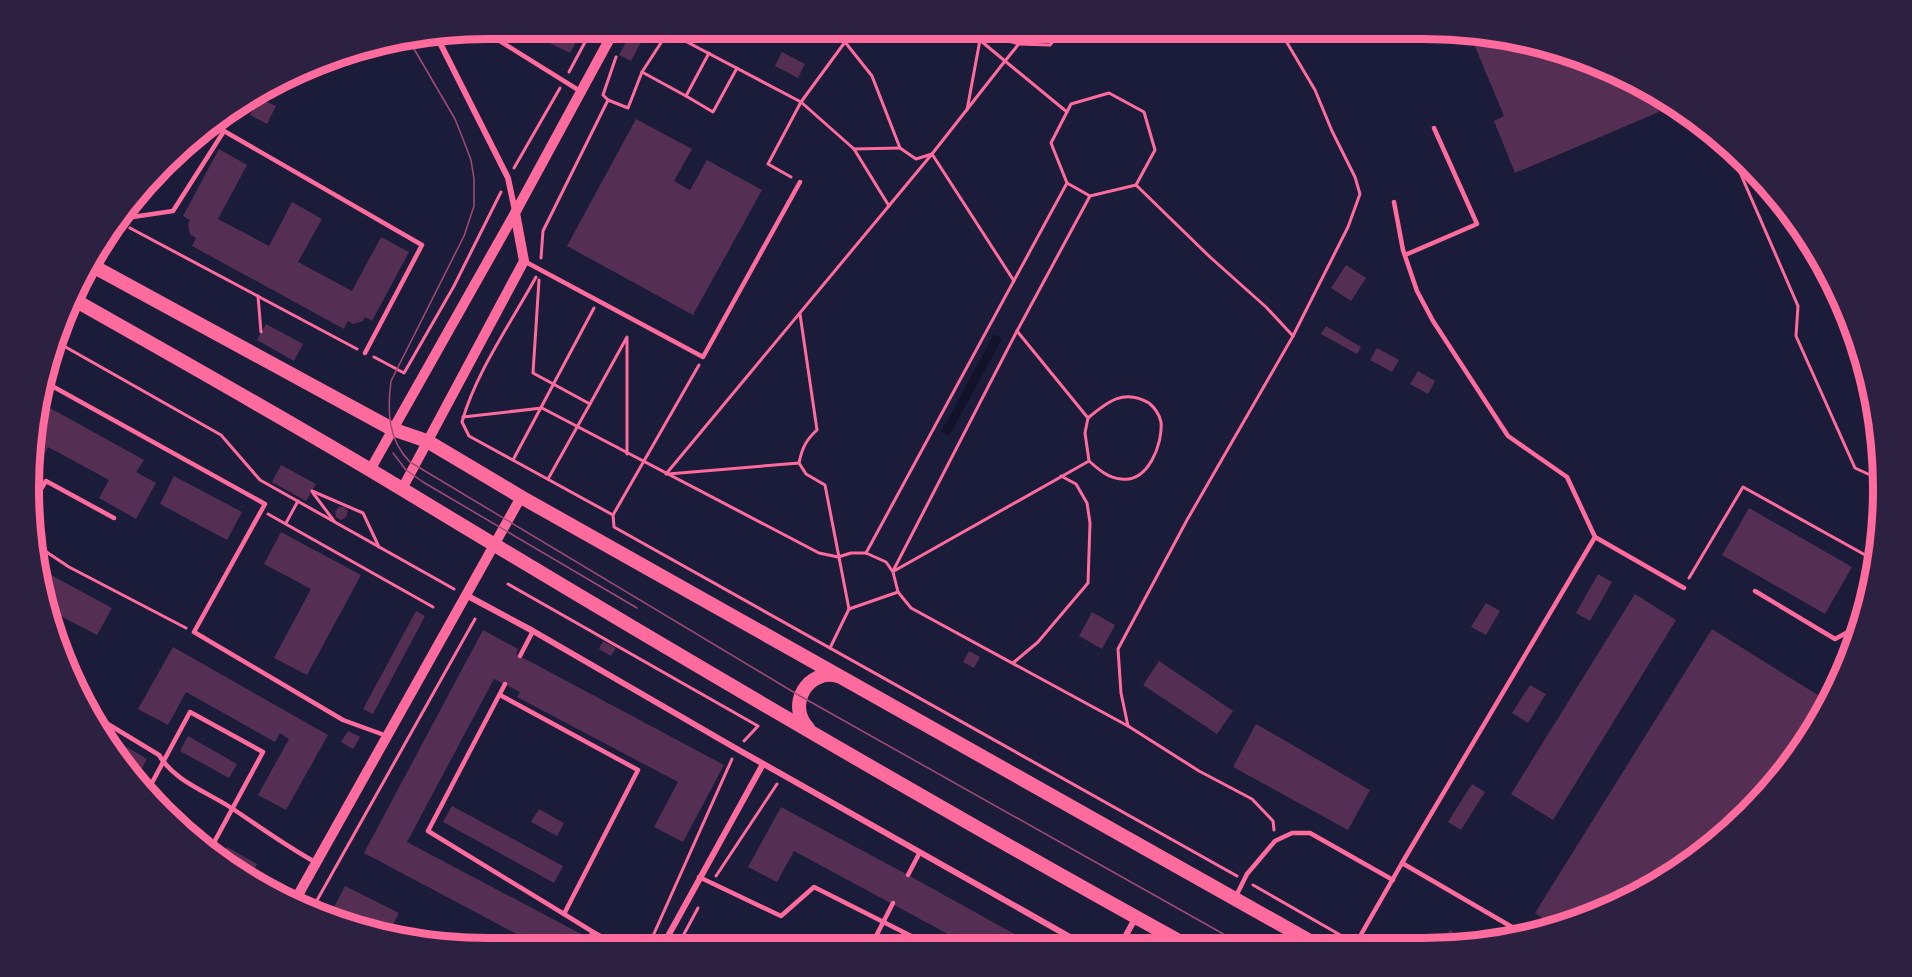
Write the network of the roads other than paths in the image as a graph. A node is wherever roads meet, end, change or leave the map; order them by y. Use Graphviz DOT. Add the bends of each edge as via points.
graph roads {
  1 [pos="496,39"];
  2 [pos="609,39"];
  3 [pos="440,42"];
  4 [pos="580,91"];
  5 [pos="1434,128"];
  6 [pos="800,182"];
  7 [pos="1394,202"];
  8 [pos="515,213"];
  9 [pos="130,217"];
  10 [pos="1405,255"];
  11 [pos="524,261"];
  12 [pos="97,268"];
  13 [pos="79,303"];
  14 [pos="365,353"];
  15 [pos="51,386"];
  16 [pos="393,430"];
  17 [pos="427,441"];
  18 [pos="370,470"];
  19 [pos="402,489"];
  20 [pos="39,492"];
  21 [pos="521,497"];
  22 [pos="114,518"];
  23 [pos="1595,537"];
  24 [pos="494,546"];
  25 [pos="1684,588"];
  26 [pos="1755,591"];
  27 [pos="466,595"];
  28 [pos="533,631"];
  29 [pos="1850,631"];
  30 [pos="520,656"];
  31 [pos="843,678"];
  32 [pos="505,684"];
  33 [pos="500,694"];
  34 [pos="105,722"];
  35 [pos="813,732"];
  36 [pos="387,736"];
  37 [pos="163,762"];
  38 [pos="763,764"];
  39 [pos="151,785"];
  40 [pos="232,808"];
  41 [pos="213,844"];
  42 [pos="920,852"];
  43 [pos="316,862"];
  44 [pos="1402,863"];
  45 [pos="908,875"];
  46 [pos="699,877"];
  47 [pos="1393,880"];
  48 [pos="298,896"];
  49 [pos="1234,898"];
  50 [pos="893,903"];
  51 [pos="564,914"];
  52 [pos="1136,917"];
  53 [pos="884,921"];
  54 [pos="1514,928"];
  55 [pos="593,932"];
  56 [pos="1063,933"];
  57 [pos="589,938"];
  58 [pos="604,938"];
  59 [pos="667,938"];
  60 [pos="875,938"];
  61 [pos="916,938"];
  62 [pos="1060,938"];
  63 [pos="1072,938"];
  64 [pos="1124,938"];
  65 [pos="1174,938"];
  66 [pos="1305,938"];
  67 [pos="1359,938"];
  1 -- 4 [label="lane"];
  2 -- 4 [label="street"];
  3 -- 8 [label="street" via="508,178"];
  4 -- 8 [label="street"];
  5 -- 10 [label="lane" via="1477,224"];
  6 -- 11 [label="lane" via="704,357"];
  7 -- 10 [label="lane"];
  8 -- 11 [label="street"];
  8 -- 16 [label="street"];
  9 -- 14 [label="lane" via="173,211 224,130 422,245"];
  10 -- 23 [label="lane" via="1417,291 1433,321 1508,435 1567,477"];
  11 -- 17 [label="street"];
  12 -- 16 [label="main road"];
  13 -- 18 [label="main road"];
  15 -- 36 [label="lane" via="265,504 194,632 344,720"];
  16 -- 17 [label="main road"];
  16 -- 18 [label="street"];
  17 -- 19 [label="street"];
  17 -- 21 [label="main road"];
  18 -- 19 [label="main road"];
  19 -- 24 [label="main road"];
  20 -- 22 [label="lane" via="46,481"];
  21 -- 24 [label="street"];
  21 -- 31 [label="main road"];
  23 -- 25 [label="lane"];
  23 -- 44 [label="lane"];
  24 -- 27 [label="street"];
  24 -- 35 [label="main road"];
  26 -- 29 [label="lane" via="1835,639"];
  27 -- 28 [label="street"];
  27 -- 36 [label="street"];
  28 -- 30 [label="lane"];
  28 -- 38 [label="street"];
  31 -- 35 [label="main road" via="823,675 805,686 798,704 800,716"];
  31 -- 49 [label="main road"];
  32 -- 33 [label="lane"];
  33 -- 51 [label="lane" via="428,831"];
  33 -- 51 [label="lane" via="638,770"];
  34 -- 37 [label="lane" via="159,755"];
  35 -- 52 [label="main road"];
  36 -- 43 [label="street"];
  37 -- 39 [label="lane"];
  37 -- 40 [label="lane" via="186,782"];
  37 -- 40 [label="lane" via="190,711 263,752"];
  38 -- 42 [label="street"];
  38 -- 46 [label="street"];
  40 -- 41 [label="lane"];
  40 -- 43 [label="lane"];
  42 -- 45 [label="lane"];
  42 -- 56 [label="street"];
  43 -- 48 [label="street"];
  44 -- 47 [label="lane"];
  44 -- 54 [label="lane"];
  46 -- 53 [label="lane" via="782,916 814,887"];
  46 -- 59 [label="street"];
  47 -- 49 [label="lane" via="1310,833 1292,833 1275,841"];
  47 -- 67 [label="lane"];
  49 -- 66 [label="main road"];
  50 -- 53 [label="lane"];
  51 -- 55 [label="lane"];
  52 -- 64 [label="street"];
  52 -- 65 [label="main road"];
  53 -- 60 [label="lane"];
  53 -- 61 [label="lane"];
  55 -- 57 [label="lane"];
  55 -- 58 [label="lane"];
  56 -- 62 [label="lane"];
  56 -- 63 [label="street"];
}
